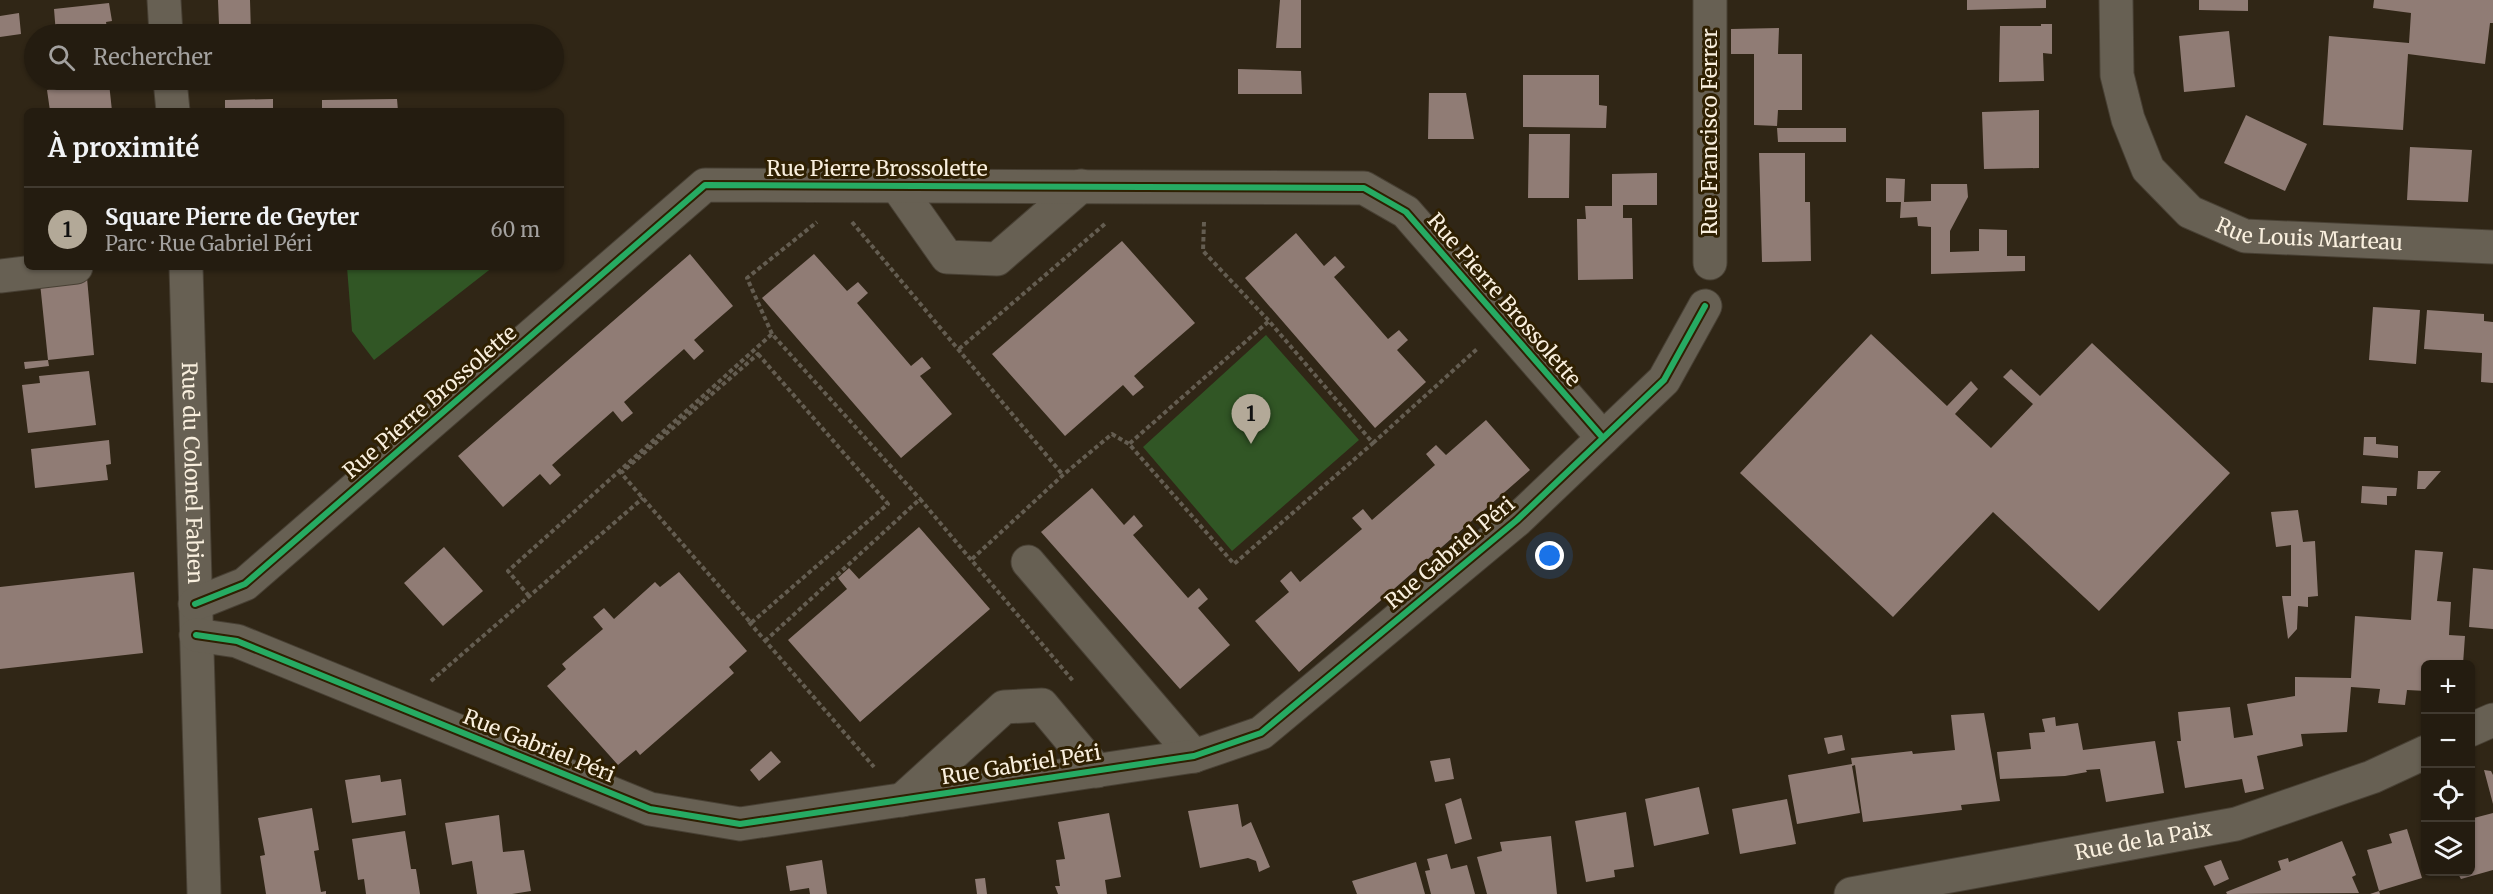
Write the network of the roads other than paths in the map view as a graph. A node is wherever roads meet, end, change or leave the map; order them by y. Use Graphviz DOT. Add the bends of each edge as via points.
graph roads {
  1 [pos="164,0"];
  2 [pos="1710,0"];
  3 [pos="2116,0"];
  4 [pos="165,24"];
  5 [pos="171,90"];
  6 [pos="173,108"];
  7 [pos="897,186"];
  8 [pos="1081,186"];
  9 [pos="2493,247"];
  10 [pos="1710,263"];
  11 [pos="51,270"];
  12 [pos="186,270"];
  13 [pos="0,276"];
  14 [pos="1705,306"];
  15 [pos="1603,438"];
  16 [pos="1028,562"];
  17 [pos="196,619"];
  18 [pos="2493,720"];
  19 [pos="2475,728"];
  20 [pos="2421,754"];
  21 [pos="1194,756"];
  22 [pos="1096,771"];
  23 [pos="902,800"];
  24 [pos="204,894"];
  25 [pos="1851,894"];
  1 -- 4 [label="street"];
  2 -- 10 [label="street, Rue Francisco Ferrer"];
  3 -- 9 [label="street, Rue Louis Marteau" via="2117,75 2128,118 2148,169 2190,212 2245,236"];
  5 -- 6 [label="street"];
  7 -- 8 [label="street, Rue Pierre Brossolette"];
  7 -- 8 [label="street" via="947,257 997,259"];
  7 -- 17 [label="street, Rue Pierre Brossolette" via="705,185 245,584"];
  8 -- 15 [label="street, Rue Pierre Brossolette" via="1364,188 1406,212"];
  11 -- 13 [label="street"];
  12 -- 17 [label="street, Rue du Colonel Fabien"];
  14 -- 15 [label="street, Rue Gabriel Péri" via="1664,380"];
  15 -- 21 [label="street, Rue Gabriel Péri" via="1517,520 1261,733"];
  16 -- 21 [label="street"];
  17 -- 23 [label="street, Rue Gabriel Péri" via="237,641 650,809 740,824"];
  17 -- 24 [label="street, Rue du Colonel Fabien"];
  18 -- 19 [label="street"];
  20 -- 25 [label="street, Rue de la Paix" via="2372,777 2236,824"];
  21 -- 22 [label="street, Rue Gabriel Péri"];
  22 -- 23 [label="street, Rue Gabriel Péri"];
  22 -- 23 [label="street" via="1042,705 1004,707"];
}
